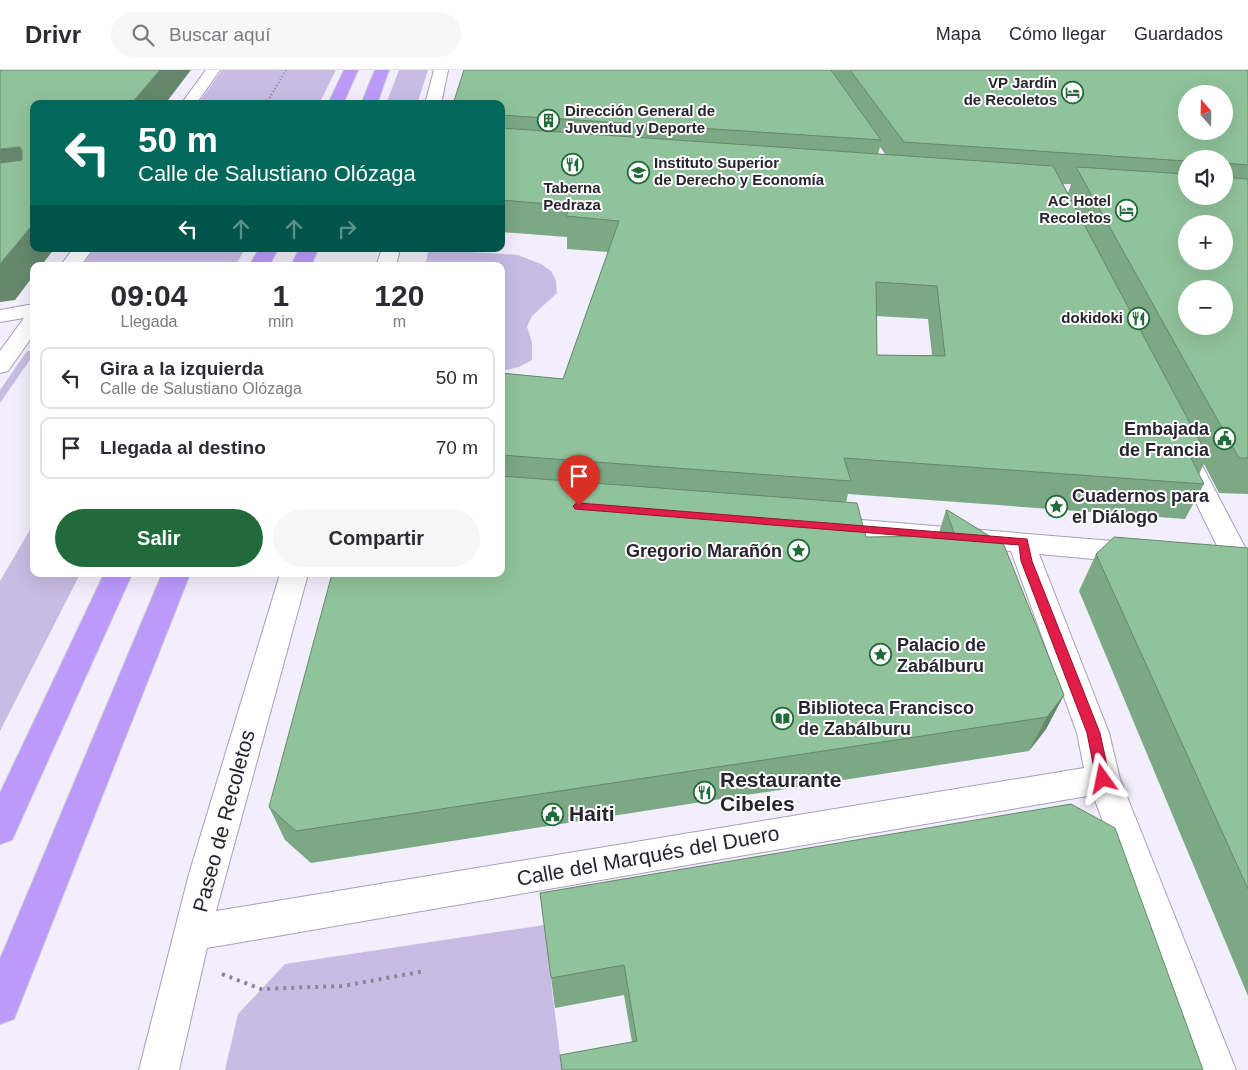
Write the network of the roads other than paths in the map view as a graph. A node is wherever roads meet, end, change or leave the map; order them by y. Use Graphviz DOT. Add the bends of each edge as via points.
graph roads {
  1 [pos="213,70"];
  2 [pos="352,70"];
  3 [pos="382,70"];
  4 [pos="441,70"];
  5 [pos="191,100"];
  6 [pos="337,100"];
  7 [pos="370,100"];
  8 [pos="434,100"];
  9 [pos="30,311"];
  10 [pos="0,316"];
  11 [pos="30,325"];
  12 [pos="0,366"];
  13 [pos="1173,432"];
  14 [pos="807,525"];
  15 [pos="1024,542"];
  16 [pos="1165,556"];
  17 [pos="1212,560"];
  18 [pos="1244,562"];
  19 [pos="117,577"];
  20 [pos="175,577"];
  21 [pos="293,577"];
  22 [pos="1103,779"];
  23 [pos="0,830"];
  24 [pos="193,933"];
  25 [pos="0,1005"];
  26 [pos="159,1070"];
  27 [pos="1216,1070"];
  1 -- 5 [label="street"];
  2 -- 6 [label="highway"];
  3 -- 7 [label="highway"];
  4 -- 8 [label="street"];
  9 -- 10 [label="street"];
  11 -- 12 [label="street"];
  13 -- 18 [label="street"];
  14 -- 15 [label="street"];
  15 -- 16 [label="street"];
  15 -- 22 [label="street" via="1027,561 1093,733"];
  17 -- 18 [label="street"];
  19 -- 23 [label="highway"];
  20 -- 25 [label="highway"];
  21 -- 24 [label="street, Paseo de Recoletos" via="206,874"];
  22 -- 24 [label="street, Calle del Marqués del Duero"];
  22 -- 27 [label="street"];
  24 -- 26 [label="street, Paseo de Recoletos"];
}
